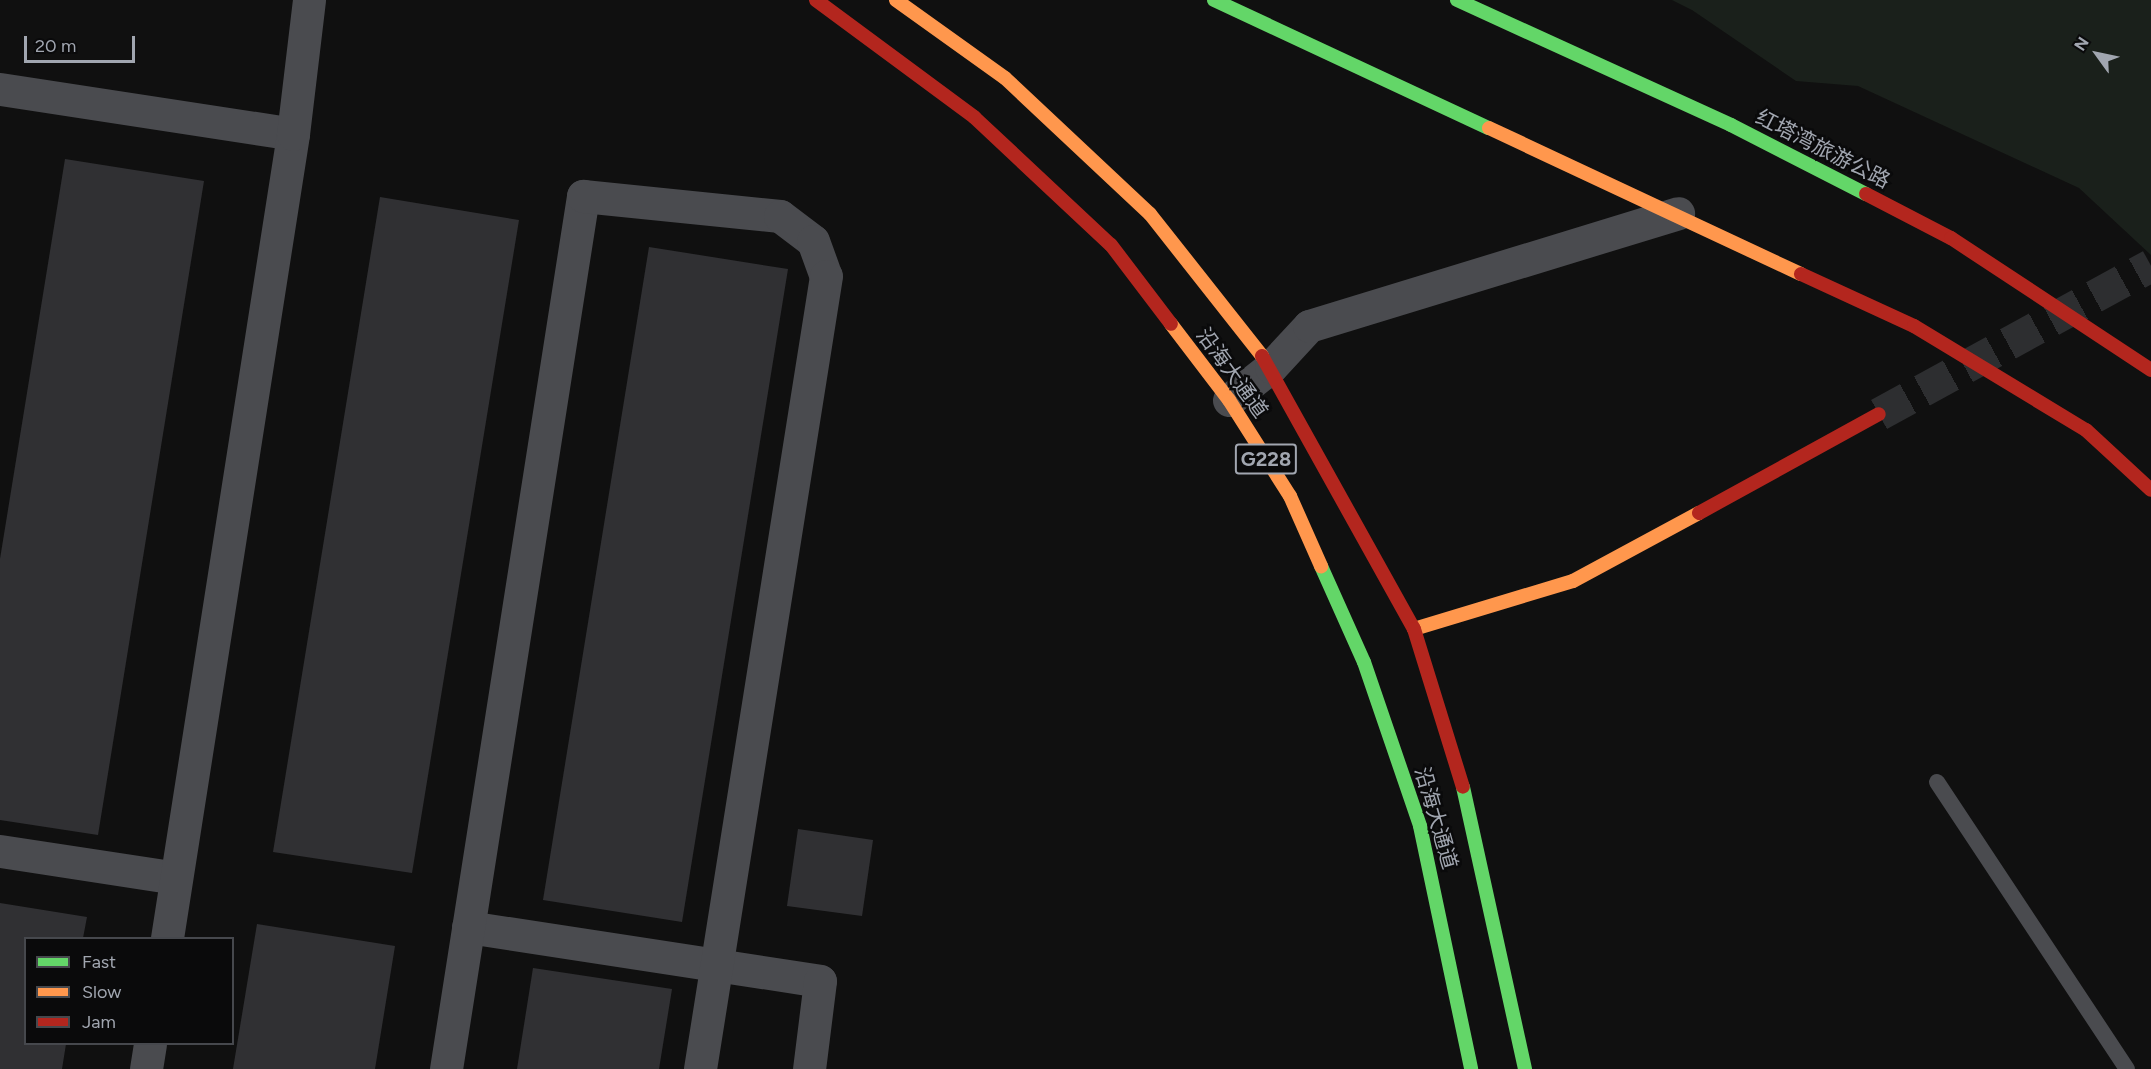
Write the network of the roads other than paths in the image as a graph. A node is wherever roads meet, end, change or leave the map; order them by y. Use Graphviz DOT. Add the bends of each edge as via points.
graph roads {
  1 [pos="309,0"];
  2 [pos="816,0"];
  3 [pos="896,0"];
  4 [pos="1214,0"];
  5 [pos="1457,0"];
  6 [pos="0,89"];
  7 [pos="293,134"];
  8 [pos="1677,213"];
  9 [pos="1271,367"];
  10 [pos="2151,370"];
  11 [pos="1228,400"];
  12 [pos="1879,414"];
  13 [pos="2151,490"];
  14 [pos="1414,630"];
  15 [pos="1937,782"];
  16 [pos="0,851"];
  17 [pos="176,878"];
  18 [pos="468,927"];
  19 [pos="166,937"];
  20 [pos="717,965"];
  21 [pos="150,1045"];
  22 [pos="146,1069"];
  23 [pos="446,1069"];
  24 [pos="700,1069"];
  25 [pos="809,1069"];
  26 [pos="1471,1069"];
  27 [pos="1525,1069"];
  28 [pos="2127,1069"];
  1 -- 7 [label="street"];
  2 -- 11 [label="main road, 沿海大通道 / G228" via="974,117 1111,245"];
  3 -- 9 [label="main road, 沿海大通道 / G228" via="1005,78 1150,214"];
  4 -- 8 [label="main road"];
  5 -- 10 [label="main road, 红塔湾旅游公路" via="1731,125 1951,237"];
  6 -- 7 [label="street"];
  7 -- 17 [label="street"];
  8 -- 9 [label="street" via="1309,326"];
  8 -- 13 [label="main road" via="1914,326 2086,430"];
  9 -- 11 [label="street"];
  9 -- 14 [label="main road, 沿海大通道 / G228"];
  11 -- 26 [label="main road, 沿海大通道 / G228" via="1290,496 1364,662 1420,826"];
  12 -- 14 [label="main road" via="1573,581"];
  14 -- 27 [label="main road, 沿海大通道 / G228" via="1471,812"];
  15 -- 28 [label="lane"];
  16 -- 17 [label="street"];
  17 -- 19 [label="street"];
  18 -- 20 [label="street"];
  18 -- 20 [label="street" via="583,196 780,216 813,241 826,276"];
  18 -- 23 [label="street"];
  20 -- 24 [label="street"];
  20 -- 25 [label="street" via="820,981"];
  21 -- 22 [label="street"];
}
